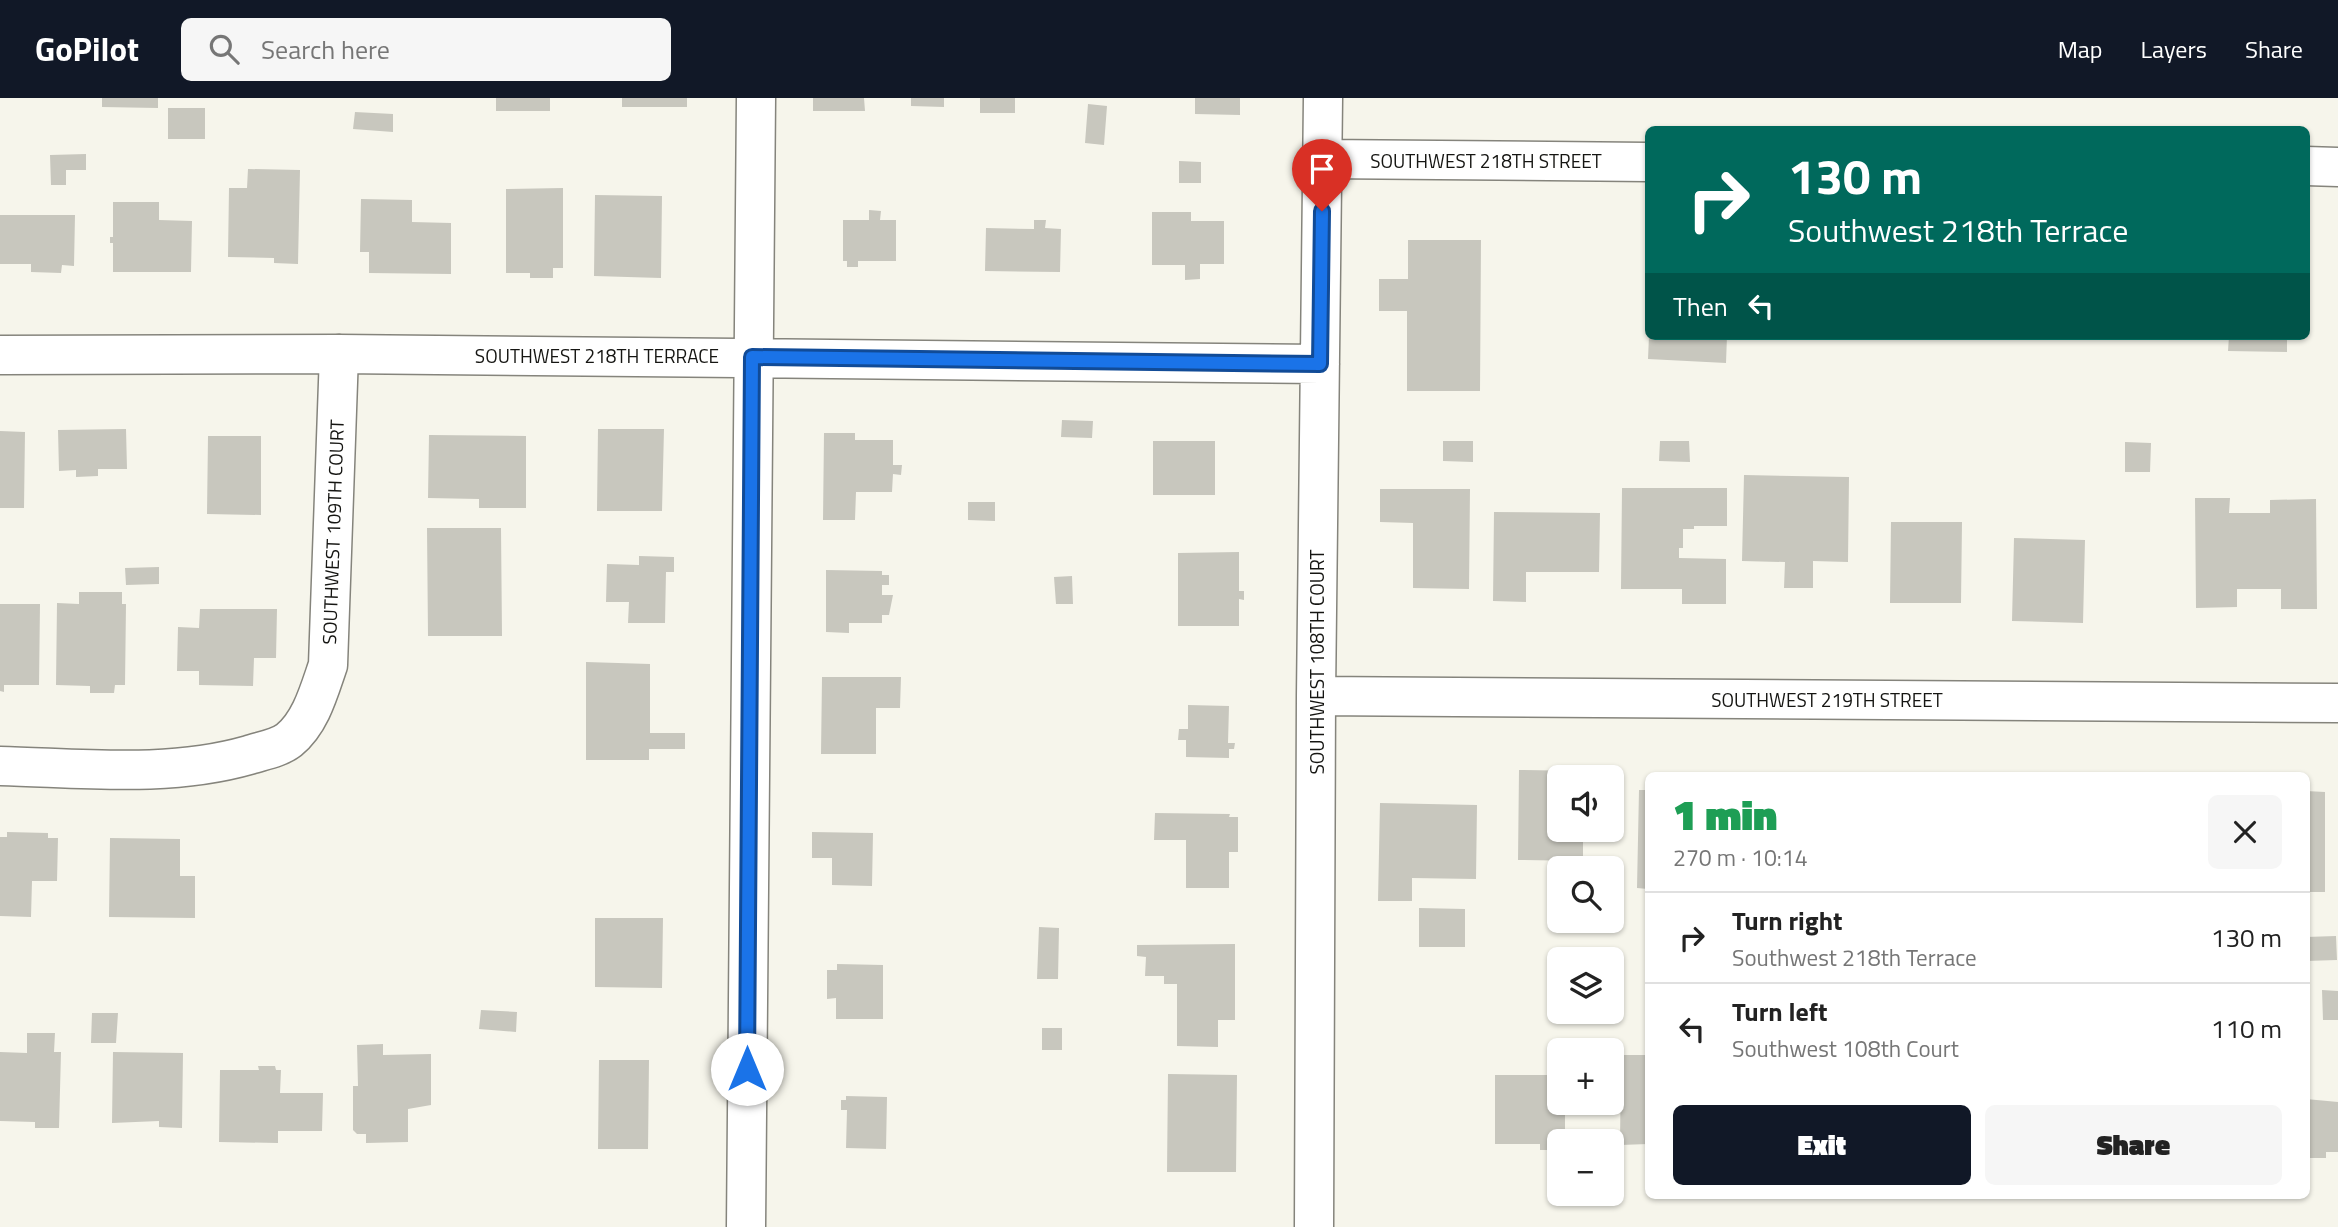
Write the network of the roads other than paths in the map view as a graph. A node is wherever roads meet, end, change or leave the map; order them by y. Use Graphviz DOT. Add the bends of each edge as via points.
graph roads {
  1 [pos="756,98"];
  2 [pos="1323,98"];
  3 [pos="1323,159"];
  4 [pos="1645,162"];
  5 [pos="2310,166"];
  6 [pos="2338,167"];
  7 [pos="339,354"];
  8 [pos="0,355"];
  9 [pos="752,357"];
  10 [pos="1320,364"];
  11 [pos="1316,696"];
  12 [pos="2338,703"];
  13 [pos="0,766"];
  14 [pos="746,1227"];
  15 [pos="1314,1227"];
  1 -- 9 [label="street"];
  2 -- 3 [label="street, SOUTHWEST 108TH COURT"];
  3 -- 4 [label="street, SOUTHWEST 218TH STREET"];
  3 -- 10 [label="street, SOUTHWEST 108TH COURT"];
  5 -- 6 [label="street"];
  7 -- 8 [label="street, SOUTHWEST 218TH TERRACE"];
  7 -- 9 [label="street, SOUTHWEST 218TH TERRACE"];
  7 -- 13 [label="street, SOUTHWEST 109TH COURT" via="328,665 306,721 287,742 194,768"];
  9 -- 10 [label="street, SOUTHWEST 218TH TERRACE"];
  9 -- 14 [label="street"];
  10 -- 11 [label="street, SOUTHWEST 108TH COURT"];
  11 -- 12 [label="street, SOUTHWEST 219TH STREET"];
  11 -- 15 [label="street, SOUTHWEST 108TH COURT"];
}
